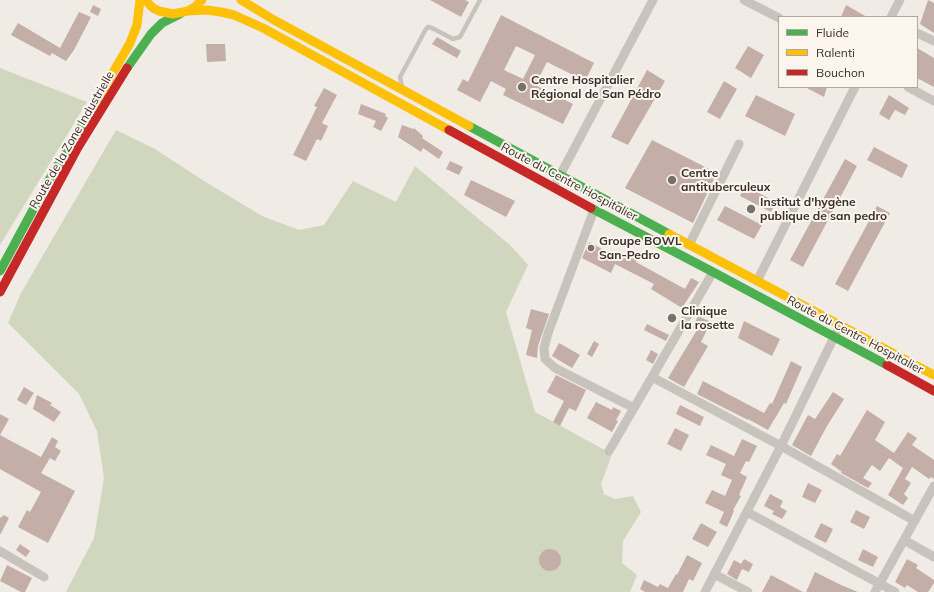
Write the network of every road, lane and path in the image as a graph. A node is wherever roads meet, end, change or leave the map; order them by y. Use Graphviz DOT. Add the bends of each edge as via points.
graph roads {
  1 [pos="140,0"];
  2 [pos="145,0"];
  3 [pos="202,0"];
  4 [pos="241,0"];
  5 [pos="480,0"];
  6 [pos="653,0"];
  7 [pos="744,0"];
  8 [pos="900,0"];
  9 [pos="184,12"];
  10 [pos="892,16"];
  11 [pos="778,17"];
  12 [pos="918,33"];
  13 [pos="934,41"];
  14 [pos="400,77"];
  15 [pos="388,81"];
  16 [pos="854,88"];
  17 [pos="910,88"];
  18 [pos="403,89"];
  19 [pos="381,94"];
  20 [pos="397,102"];
  21 [pos="934,102"];
  22 [pos="739,144"];
  23 [pos="560,176"];
  24 [pos="554,188"];
  25 [pos="594,210"];
  26 [pos="689,245"];
  27 [pos="0,272"];
  28 [pos="713,272"];
  29 [pos="757,281"];
  30 [pos="0,292"];
  31 [pos="841,325"];
  32 [pos="834,337"];
  33 [pos="934,375"];
  34 [pos="652,378"];
  35 [pos="934,391"];
  36 [pos="634,408"];
  37 [pos="781,446"];
  38 [pos="609,451"];
  39 [pos="934,486"];
  40 [pos="746,512"];
  41 [pos="915,521"];
  42 [pos="904,540"];
  43 [pos="0,552"];
  44 [pos="934,557"];
  45 [pos="714,574"];
  46 [pos="44,577"];
  47 [pos="880,583"];
  48 [pos="705,592"];
  49 [pos="748,592"];
  50 [pos="875,592"];
  51 [pos="895,592"];
  1 -- 27 [label="street, Route de la Zone Industrielle" via="137,25 130,43 49,180"];
  2 -- 9 [label="street" via="159,11 173,14"];
  3 -- 9 [label="street"];
  4 -- 15 [label="street, Route du Centre Hospitalier"];
  5 -- 14 [label="lane" via="460,38 453,39 428,27"];
  6 -- 23 [label="street"];
  7 -- 11 [label="street"];
  8 -- 10 [label="street"];
  9 -- 19 [label="street, Route du Centre Hospitalier" via="207,10 234,15 283,38"];
  9 -- 30 [label="street, Route de la Zone Industrielle" via="162,23 139,50 78,149"];
  12 -- 13 [label="street"];
  14 -- 15 [label="lane"];
  14 -- 18 [label="lane"];
  15 -- 18 [label="street, Route du Centre Hospitalier"];
  15 -- 19 [label="lane"];
  16 -- 29 [label="street"];
  17 -- 21 [label="street"];
  18 -- 20 [label="lane"];
  18 -- 23 [label="street, Route du Centre Hospitalier"];
  19 -- 20 [label="street, Route du Centre Hospitalier"];
  20 -- 24 [label="street, Route du Centre Hospitalier"];
  22 -- 26 [label="street"];
  23 -- 24 [label="street"];
  23 -- 26 [label="street, Route du Centre Hospitalier"];
  24 -- 25 [label="street, Route du Centre Hospitalier"];
  25 -- 28 [label="street, Route du Centre Hospitalier"];
  25 -- 36 [label="street" via="548,333 544,348 545,359 555,368"];
  26 -- 29 [label="street, Route du Centre Hospitalier"];
  28 -- 32 [label="street, Route du Centre Hospitalier"];
  28 -- 34 [label="street"];
  29 -- 31 [label="street, Route du Centre Hospitalier"];
  31 -- 32 [label="street"];
  31 -- 33 [label="street, Route du Centre Hospitalier"];
  32 -- 35 [label="street, Route du Centre Hospitalier"];
  32 -- 37 [label="street"];
  34 -- 36 [label="street"];
  34 -- 37 [label="street"];
  36 -- 38 [label="street"];
  37 -- 40 [label="street"];
  37 -- 41 [label="street"];
  39 -- 41 [label="street"];
  40 -- 45 [label="street"];
  40 -- 47 [label="street"];
  41 -- 42 [label="street"];
  42 -- 44 [label="street"];
  42 -- 47 [label="street"];
  43 -- 46 [label="street"];
  45 -- 48 [label="street"];
  45 -- 49 [label="street"];
  47 -- 50 [label="street"];
  47 -- 51 [label="street"];
}
